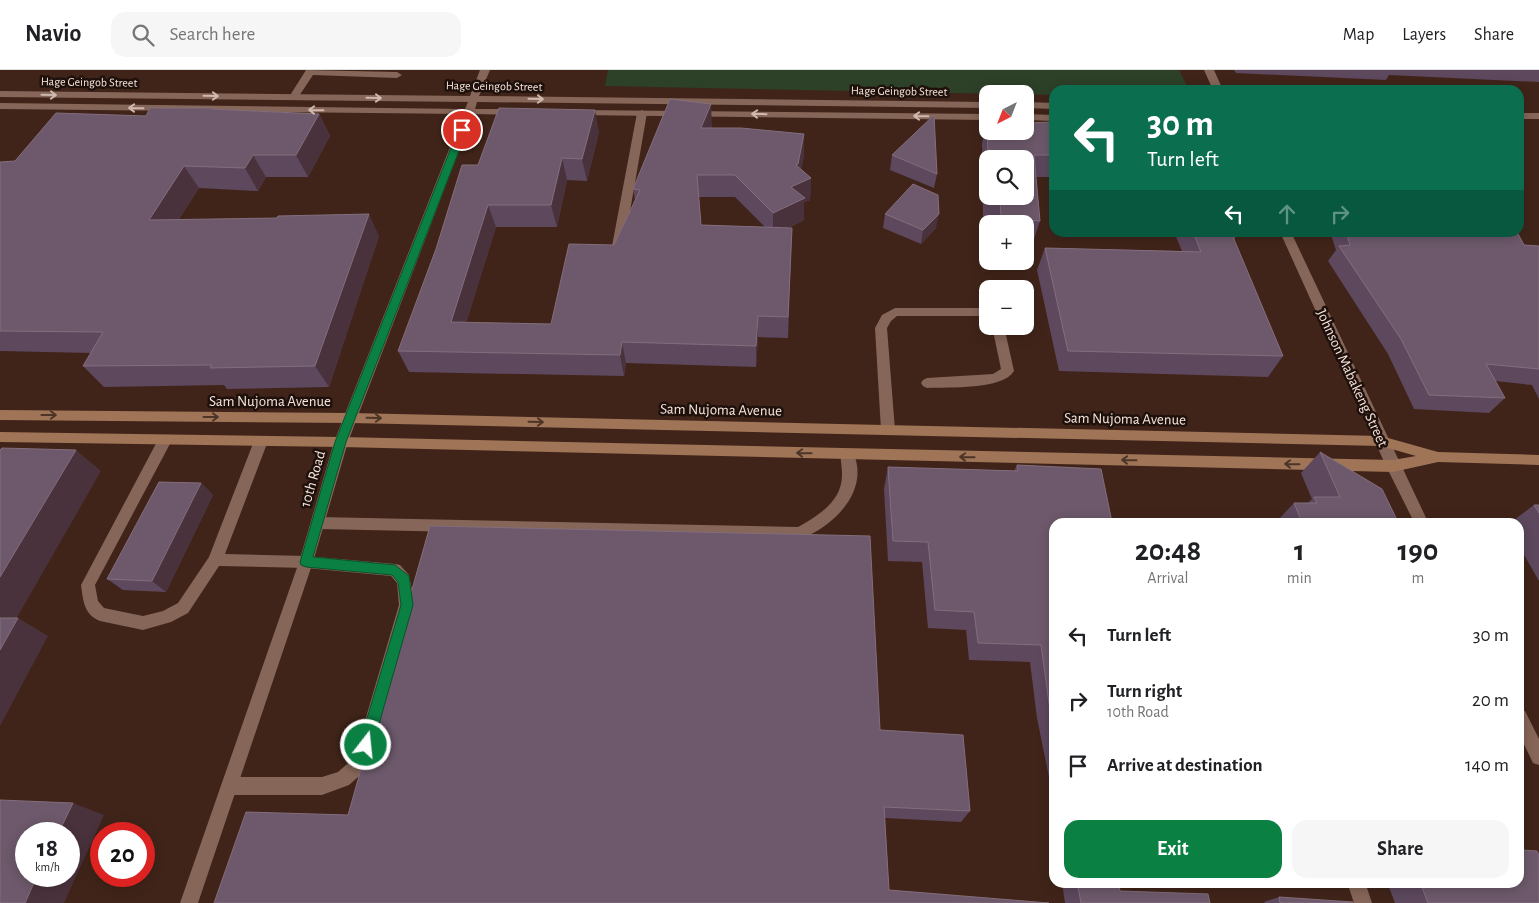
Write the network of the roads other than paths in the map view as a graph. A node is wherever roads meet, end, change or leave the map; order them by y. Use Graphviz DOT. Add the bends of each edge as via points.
graph roads {
  1 [pos="486,70"];
  2 [pos="1209,70"];
  3 [pos="310,71"];
  4 [pos="397,75"];
  5 [pos="1216,85"];
  6 [pos="0,94"];
  7 [pos="294,97"];
  8 [pos="472,105"];
  9 [pos="979,105"];
  10 [pos="1034,105"];
  11 [pos="0,106"];
  12 [pos="1049,106"];
  13 [pos="527,112"];
  14 [pos="565,112"];
  15 [pos="642,113"];
  16 [pos="1524,116"];
  17 [pos="1539,116"];
  18 [pos="979,117"];
  19 [pos="1034,117"];
  20 [pos="1049,118"];
  21 [pos="1287,237"];
  22 [pos="618,246"];
  23 [pos="979,312"];
  24 [pos="1001,335"];
  25 [pos="927,383"];
  26 [pos="0,415"];
  27 [pos="351,418"];
  28 [pos="888,430"];
  29 [pos="0,437"];
  30 [pos="165,440"];
  31 [pos="261,441"];
  32 [pos="1382,441"];
  33 [pos="341,442"];
  34 [pos="847,454"];
  35 [pos="1438,457"];
  36 [pos="1539,460"];
  37 [pos="1393,466"];
  38 [pos="1419,518"];
  39 [pos="318,523"];
  40 [pos="215,560"];
  41 [pos="306,562"];
  42 [pos="1524,727"];
  43 [pos="1539,757"];
  44 [pos="230,786"];
  45 [pos="1358,888"];
  46 [pos="189,903"];
  47 [pos="1363,903"];
  1 -- 8 [label="street, 10th Road"];
  2 -- 5 [label="street"];
  3 -- 4 [label="street"];
  3 -- 7 [label="street"];
  6 -- 7 [label="street, Hage Geingob Street, one-way"];
  7 -- 8 [label="street, Hage Geingob Street, one-way"];
  8 -- 9 [label="street, Hage Geingob Street, one-way"];
  8 -- 11 [label="street, Hage Geingob Street, one-way"];
  8 -- 13 [label="street, Hage Geingob Street"];
  8 -- 27 [label="street, 10th Road"];
  10 -- 12 [label="street"];
  14 -- 15 [label="street, Hage Geingob Street"];
  18 -- 15 [label="street, Hage Geingob Street, one-way"];
  15 -- 22 [label="street"];
  16 -- 17 [label="street"];
  19 -- 20 [label="street"];
  21 -- 32 [label="street, Johnson Mabakeng Street"];
  23 -- 28 [label="street" via="895,312 886,318 881,328"];
  24 -- 25 [label="street" via="1008,371 996,380"];
  26 -- 27 [label="main road, Sam Nujoma Avenue, one-way"];
  27 -- 28 [label="main road, Sam Nujoma Avenue, one-way"];
  27 -- 33 [label="street, 10th Road"];
  28 -- 32 [label="main road, Sam Nujoma Avenue"];
  29 -- 30 [label="main road, Sam Nujoma Avenue"];
  30 -- 31 [label="main road, Sam Nujoma Avenue"];
  30 -- 40 [label="street" via="88,585 91,604 100,614 143,623 166,617 183,608"];
  31 -- 33 [label="main road, Sam Nujoma Avenue"];
  31 -- 40 [label="street"];
  32 -- 35 [label="main road, Sam Nujoma Avenue"];
  32 -- 37 [label="street, Johnson Mabakeng Street"];
  34 -- 33 [label="main road, Sam Nujoma Avenue, one-way"];
  33 -- 39 [label="street, 10th Road"];
  37 -- 34 [label="main road, Sam Nujoma Avenue, one-way"];
  34 -- 39 [label="street" via="850,483 845,496 826,519 800,533"];
  35 -- 36 [label="main road, Sam Nujoma Avenue"];
  35 -- 37 [label="main road, Sam Nujoma Avenue"];
  37 -- 38 [label="street, Johnson Mabakeng Street"];
  39 -- 41 [label="street, 10th Road"];
  40 -- 41 [label="street"];
  41 -- 44 [label="street, 10th Road"];
  41 -- 44 [label="street" via="395,570 404,580 407,605 361,763 342,779 322,786"];
  42 -- 43 [label="street"];
  44 -- 46 [label="street, 10th Road"];
  45 -- 47 [label="street"];
}
